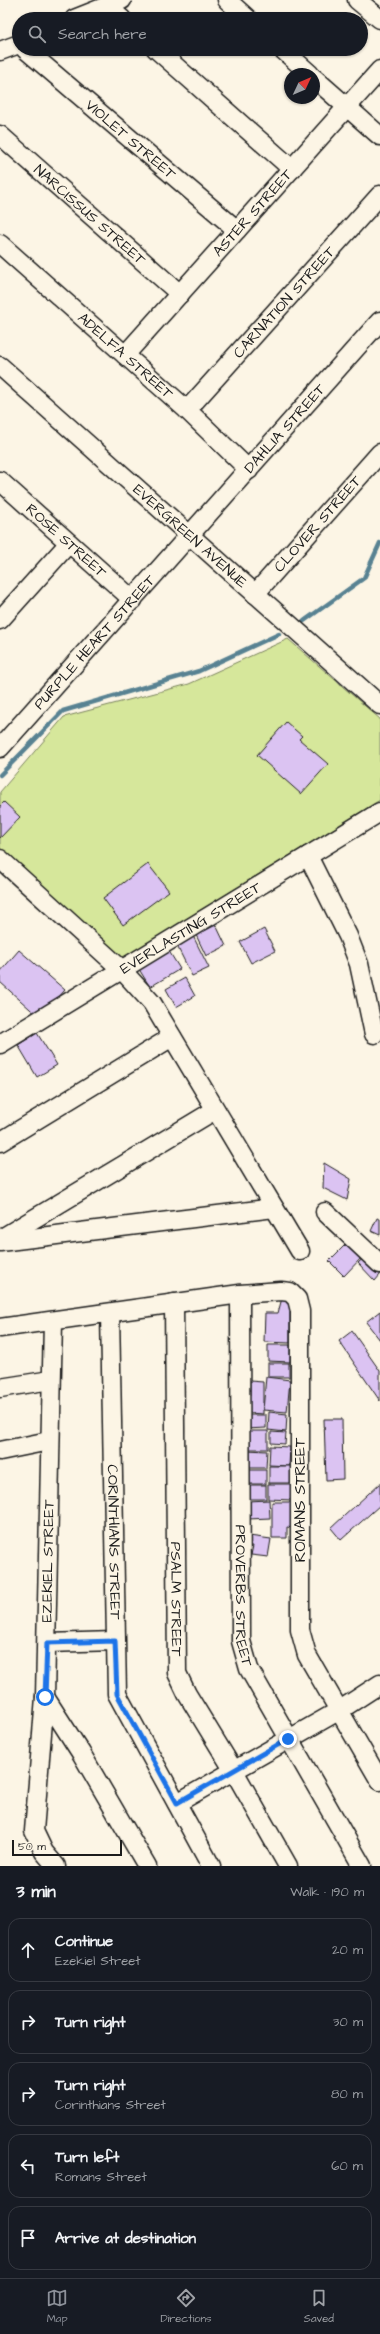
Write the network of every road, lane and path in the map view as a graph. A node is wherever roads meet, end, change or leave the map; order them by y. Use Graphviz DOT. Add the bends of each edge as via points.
graph roads {
  1 [pos="227,0"];
  2 [pos="357,0"];
  3 [pos="115,3"];
  4 [pos="92,12"];
  5 [pos="240,12"];
  6 [pos="380,19"];
  7 [pos="12,47"];
  8 [pos="0,51"];
  9 [pos="33,56"];
  10 [pos="164,56"];
  11 [pos="290,56"];
  12 [pos="303,68"];
  13 [pos="380,70"];
  14 [pos="320,83"];
  15 [pos="347,107"];
  16 [pos="0,135"];
  17 [pos="380,136"];
  18 [pos="292,169"];
  19 [pos="380,195"];
  20 [pos="237,230"];
  21 [pos="0,244"];
  22 [pos="180,294"];
  23 [pos="380,322"];
  24 [pos="125,355"];
  25 [pos="0,366"];
  26 [pos="188,410"];
  27 [pos="380,453"];
  28 [pos="249,470"];
  29 [pos="3,489"];
  30 [pos="190,536"];
  31 [pos="69,543"];
  32 [pos="255,594"];
  33 [pos="133,600"];
  34 [pos="0,620"];
  35 [pos="380,705"];
  36 [pos="0,748"];
  37 [pos="380,812"];
  38 [pos="308,856"];
  39 [pos="0,860"];
  40 [pos="121,969"];
  41 [pos="374,1034"];
  42 [pos="172,1037"];
  43 [pos="0,1044"];
  44 [pos="215,1110"];
  45 [pos="0,1142"];
  46 [pos="274,1208"];
  47 [pos="325,1212"];
  48 [pos="0,1241"];
  49 [pos="300,1251"];
  50 [pos="380,1264"];
  51 [pos="240,1294"];
  52 [pos="174,1303"];
  53 [pos="110,1313"];
  54 [pos="53,1321"];
  55 [pos="0,1328"];
  56 [pos="51,1380"];
  57 [pos="0,1388"];
  58 [pos="49,1441"];
  59 [pos="0,1451"];
  60 [pos="115,1641"];
  61 [pos="47,1643"];
  62 [pos="380,1684"];
  63 [pos="45,1697"];
  64 [pos="340,1710"];
  65 [pos="288,1739"];
  66 [pos="234,1771"];
  67 [pos="380,1781"];
  68 [pos="177,1803"];
  69 [pos="56,1866"];
  70 [pos="147,1866"];
  71 [pos="211,1866"];
  72 [pos="288,1866"];
  73 [pos="362,1866"];
  1 -- 5 [label="street"];
  2 -- 6 [label="street"];
  3 -- 4 [label="street"];
  7 -- 8 [label="street"];
  9 -- 20 [label="street, VIOLET STREET"];
  10 -- 18 [label="street"];
  11 -- 12 [label="street"];
  13 -- 15 [label="street, ASTER STREET"];
  14 -- 15 [label="street"];
  15 -- 17 [label="street"];
  15 -- 18 [label="street, ASTER STREET"];
  16 -- 22 [label="street, NARCISSUS STREET"];
  18 -- 20 [label="street, ASTER STREET"];
  19 -- 26 [label="street, CARNATION STREET"];
  20 -- 22 [label="street, ASTER STREET"];
  21 -- 24 [label="street, ADELFA STREET"];
  22 -- 24 [label="street, ASTER STREET"];
  23 -- 28 [label="street, DAHLIA STREET"];
  24 -- 26 [label="street, ADELFA STREET"];
  25 -- 30 [label="street, EVERGREEN AVENUE"];
  26 -- 28 [label="street, ADELFA STREET"];
  27 -- 32 [label="street, CLOVER STREET"];
  28 -- 30 [label="street, DAHLIA STREET"];
  29 -- 31 [label="street, ROSE STREET"];
  30 -- 32 [label="street, EVERGREEN AVENUE"];
  30 -- 33 [label="street, PURPLE HEART STREET"];
  31 -- 33 [label="street, ROSE STREET"];
  31 -- 34 [label="street"];
  32 -- 35 [label="street, EVERGREEN AVENUE"];
  33 -- 36 [label="street, PURPLE HEART STREET"];
  37 -- 38 [label="street, EVERLASTING STREET"];
  38 -- 40 [label="street, EVERLASTING STREET"];
  38 -- 41 [label="street" via="360,964"];
  39 -- 40 [label="street"];
  40 -- 42 [label="street" via="152,1003"];
  40 -- 43 [label="street, EVERLASTING STREET"];
  42 -- 44 [label="street"];
  42 -- 45 [label="street"];
  44 -- 46 [label="street"];
  44 -- 48 [label="street"];
  46 -- 48 [label="street"];
  46 -- 49 [label="street"];
  47 -- 50 [label="street"];
  51 -- 52 [label="street"];
  51 -- 64 [label="street, ROMANS STREET" via="281,1290 290,1292 297,1299 300,1311 300,1630 307,1655"];
  51 -- 65 [label="street, PROVERBS STREET" via="241,1641 249,1669"];
  52 -- 53 [label="street"];
  52 -- 66 [label="street, PSALM STREET" via="177,1673"];
  53 -- 54 [label="street"];
  53 -- 60 [label="street, CORINTHIANS STREET"];
  54 -- 55 [label="street"];
  54 -- 56 [label="street, EZEKIEL STREET"];
  56 -- 57 [label="street"];
  56 -- 58 [label="street, EZEKIEL STREET"];
  58 -- 59 [label="street"];
  58 -- 61 [label="street, EZEKIEL STREET"];
  60 -- 61 [label="street"];
  60 -- 68 [label="street, CORINTHIANS STREET" via="117,1694"];
  61 -- 63 [label="street, EZEKIEL STREET"];
  62 -- 64 [label="street"];
  63 -- 69 [label="street, EZEKIEL STREET" via="34,1831 44,1852"];
  63 -- 70 [label="street"];
  64 -- 65 [label="street"];
  64 -- 67 [label="street, ROMANS STREET"];
  65 -- 66 [label="street"];
  65 -- 73 [label="street, PROVERBS STREET"];
  66 -- 68 [label="street"];
  66 -- 72 [label="street, PSALM STREET"];
  68 -- 71 [label="street, CORINTHIANS STREET"];
}
